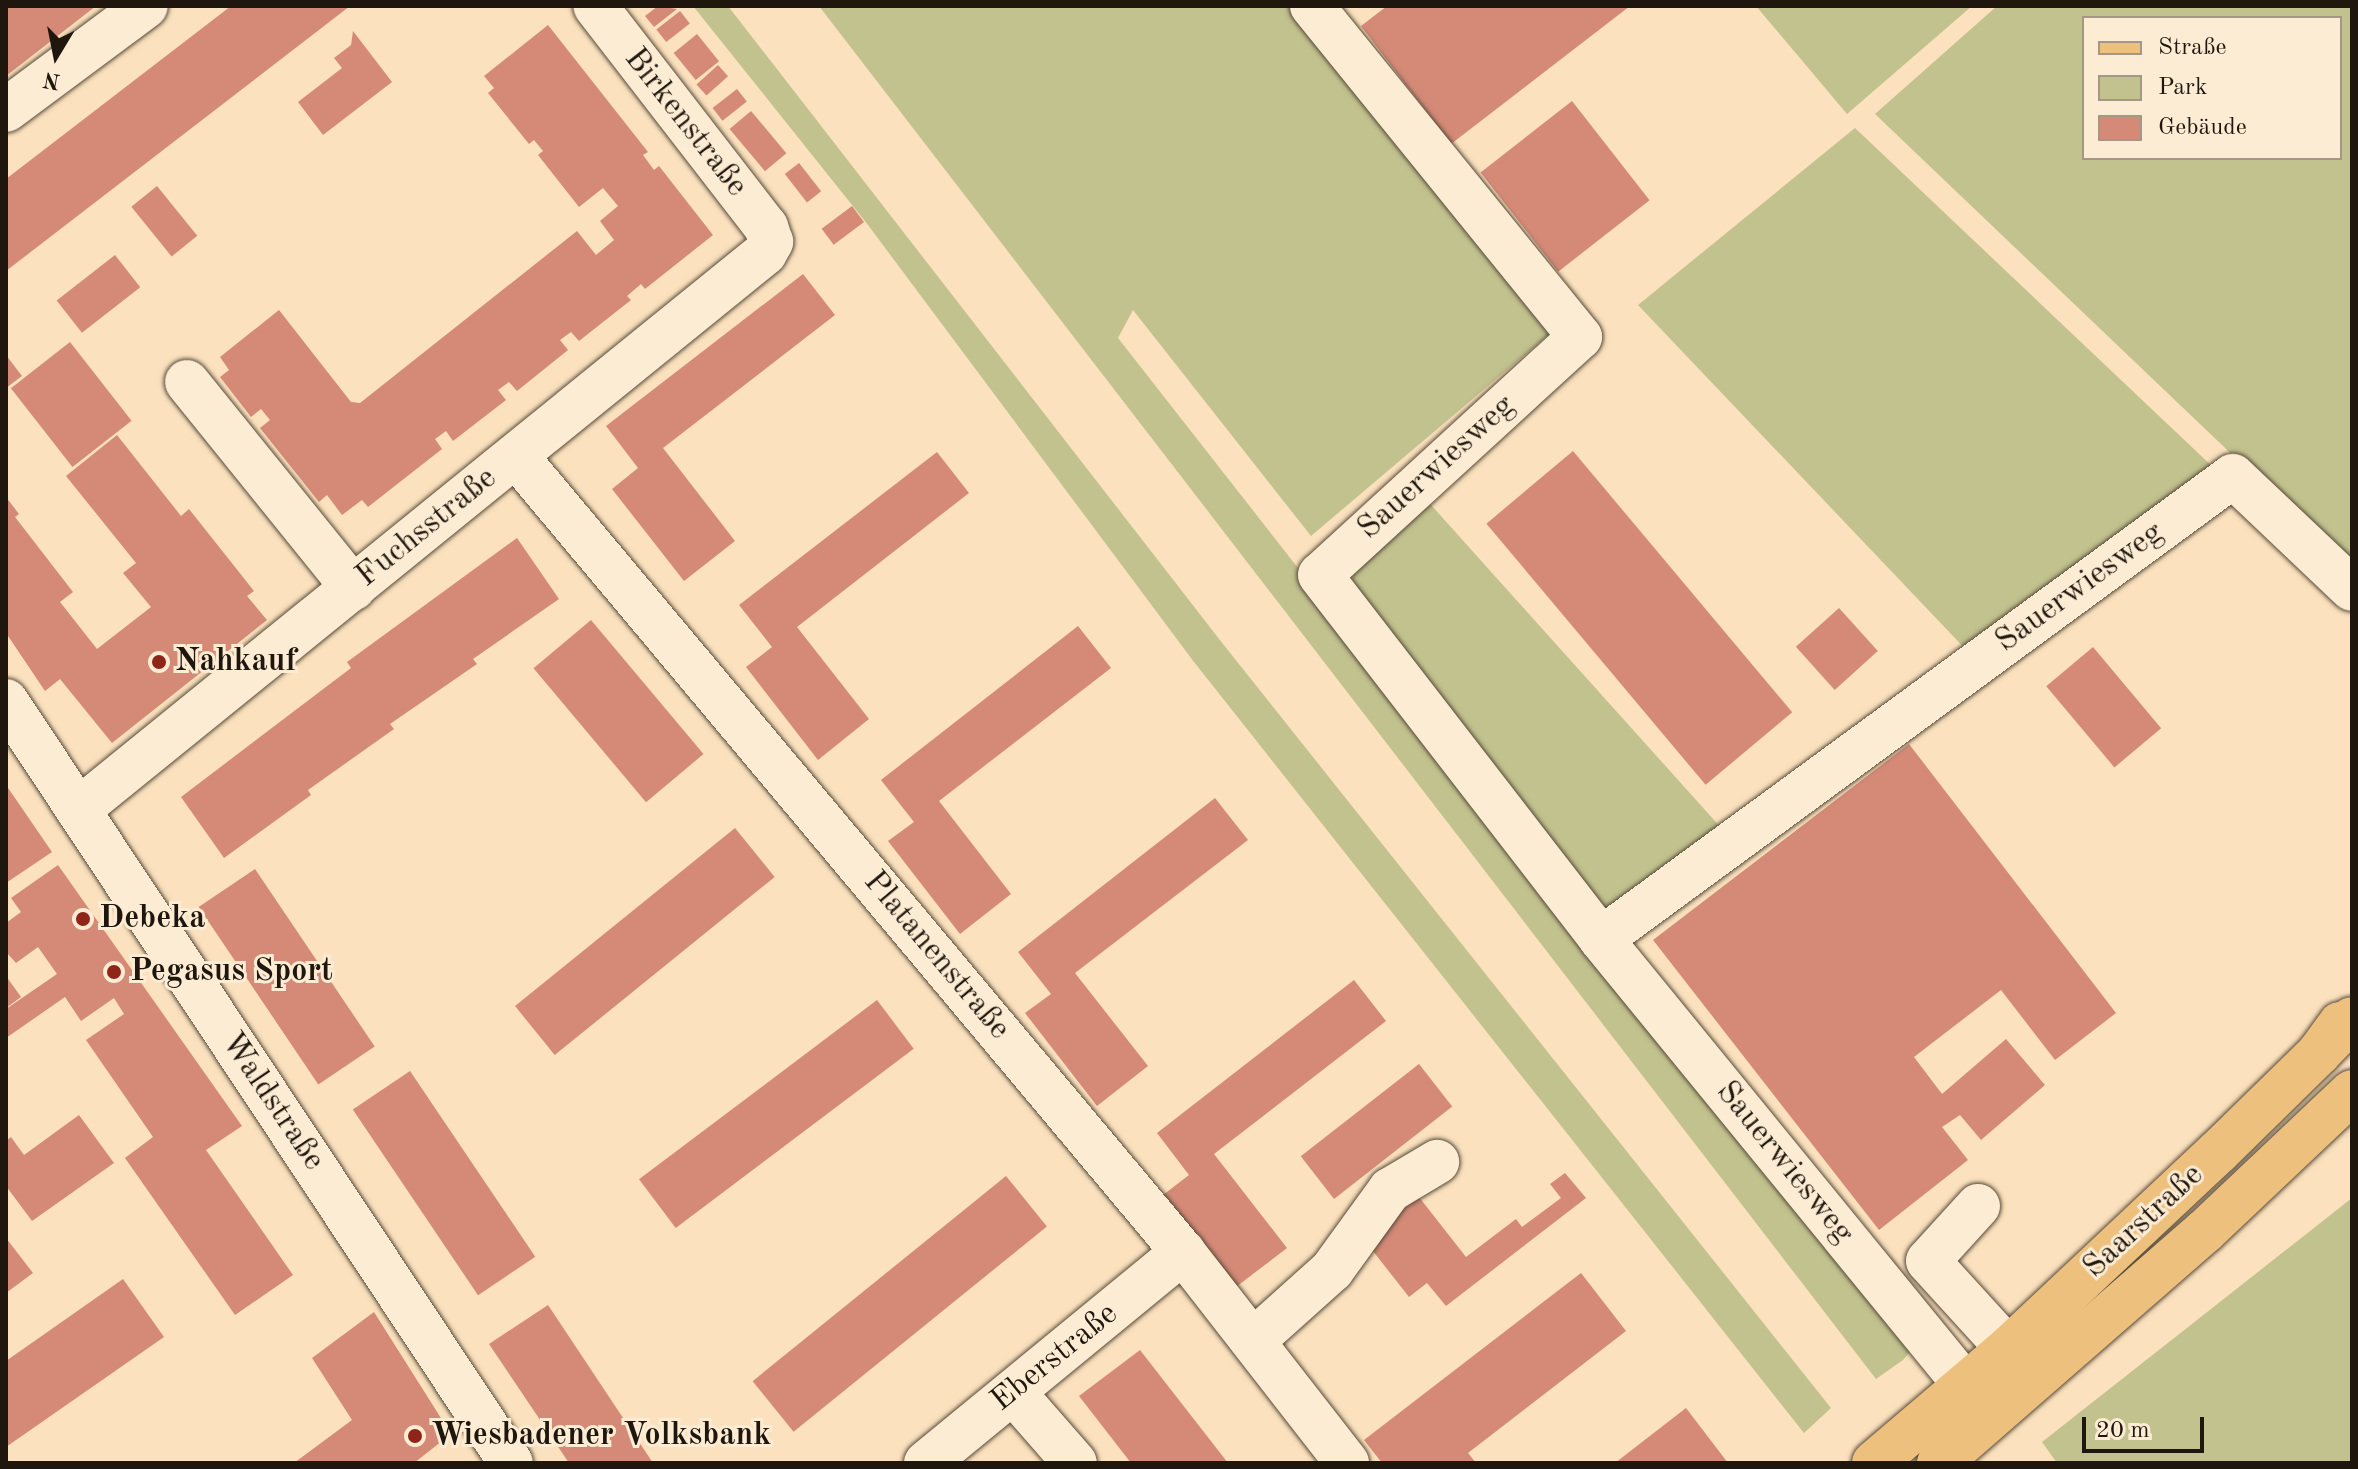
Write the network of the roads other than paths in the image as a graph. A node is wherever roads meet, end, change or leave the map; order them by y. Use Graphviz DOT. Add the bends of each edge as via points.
graph roads {
  1 [pos="146,6"];
  2 [pos="595,6"];
  3 [pos="1312,6"];
  4 [pos="6,110"];
  5 [pos="771,242"];
  6 [pos="187,382"];
  7 [pos="516,456"];
  8 [pos="353,588"];
  9 [pos="2352,589"];
  10 [pos="6,701"];
  11 [pos="78,810"];
  12 [pos="1601,939"];
  13 [pos="2352,1008"];
  14 [pos="2352,1019"];
  15 [pos="2319,1053"];
  16 [pos="2352,1092"];
  17 [pos="1437,1162"];
  18 [pos="1978,1206"];
  19 [pos="1183,1252"];
  20 [pos="1254,1340"];
  21 [pos="2008,1349"];
  22 [pos="1013,1392"];
  23 [pos="1983,1399"];
  24 [pos="511,1463"];
  25 [pos="926,1463"];
  26 [pos="1075,1463"];
  27 [pos="1347,1463"];
  28 [pos="1874,1463"];
  29 [pos="1939,1463"];
  1 -- 4 [label="street"];
  2 -- 5 [label="street, Birkenstraße" via="766,227"];
  3 -- 12 [label="street, Sauerwiesweg" via="1580,337 1320,575"];
  5 -- 7 [label="street, Fuchsstraße" via="765,253"];
  6 -- 8 [label="street"];
  7 -- 8 [label="street, Fuchsstraße"];
  7 -- 19 [label="street, Platanenstraße"];
  8 -- 11 [label="street, Fuchsstraße"];
  9 -- 12 [label="street, Sauerwiesweg" via="2233,476"];
  10 -- 11 [label="street, Waldstraße"];
  11 -- 24 [label="street, Waldstraße"];
  12 -- 23 [label="street, Sauerwiesweg"];
  13 -- 15 [label="main road"];
  14 -- 15 [label="main road"];
  15 -- 21 [label="main road, Saarstraße"];
  16 -- 23 [label="main road, Saarstraße"];
  17 -- 20 [label="street" via="1390,1190 1332,1270"];
  18 -- 21 [label="street" via="1928,1261"];
  19 -- 20 [label="street, Platanenstraße"];
  19 -- 22 [label="street, Eberstraße"];
  20 -- 27 [label="street, Platanenstraße"];
  21 -- 23 [label="main road, Saarstraße"];
  22 -- 25 [label="street, Eberstraße"];
  22 -- 26 [label="street"];
  23 -- 28 [label="main road"];
  23 -- 29 [label="main road"];
}
